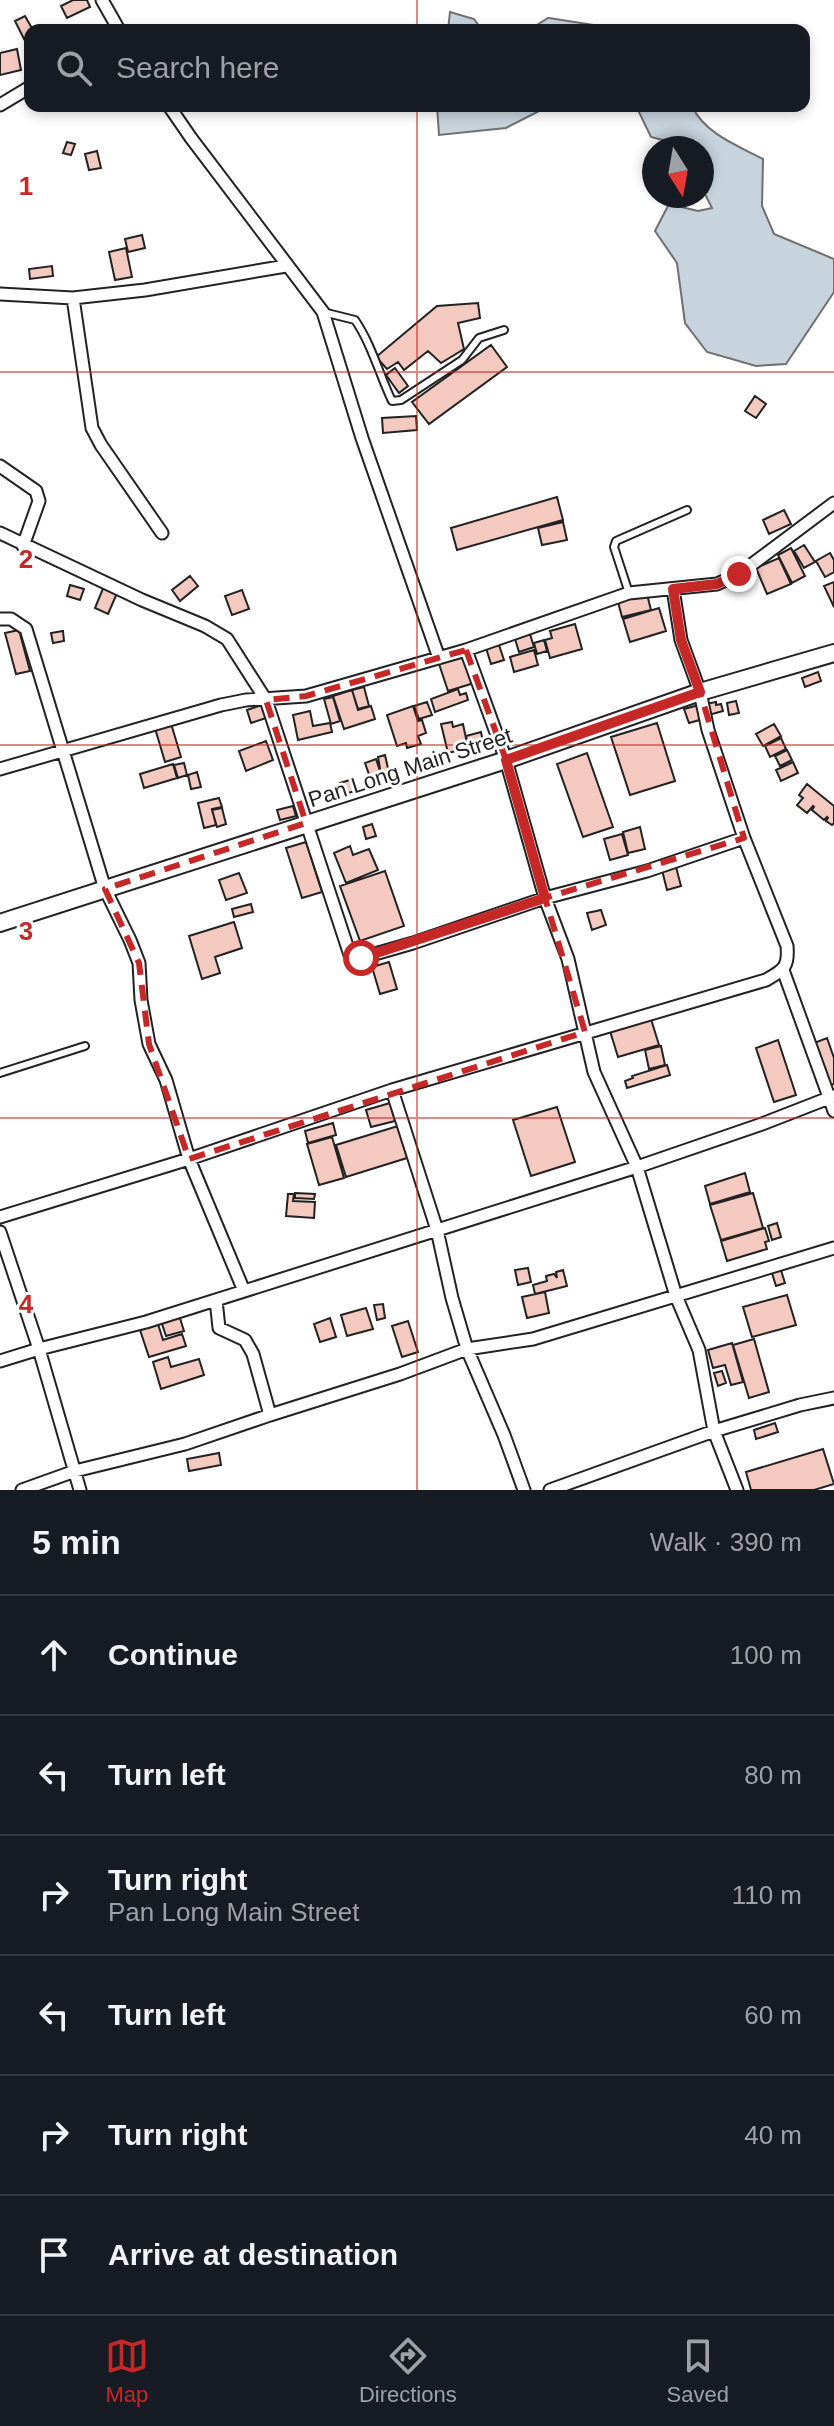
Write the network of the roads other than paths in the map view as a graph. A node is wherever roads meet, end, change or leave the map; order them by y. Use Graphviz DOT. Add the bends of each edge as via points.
graph roads {
  1 [pos="102,0"];
  2 [pos="116,24"];
  3 [pos="24,91"];
  4 [pos="0,105"];
  5 [pos="173,112"];
  6 [pos="286,266"];
  7 [pos="0,294"];
  8 [pos="73,298"];
  9 [pos="323,312"];
  10 [pos="504,330"];
  11 [pos="0,466"];
  12 [pos="834,503"];
  13 [pos="687,510"];
  14 [pos="0,533"];
  15 [pos="162,533"];
  16 [pos="23,546"];
  17 [pos="673,589"];
  18 [pos="629,593"];
  19 [pos="0,619"];
  20 [pos="466,650"];
  21 [pos="834,653"];
  22 [pos="439,658"];
  23 [pos="700,692"];
  24 [pos="266,700"];
  25 [pos="61,750"];
  26 [pos="506,760"];
  27 [pos="0,769"];
  28 [pos="306,823"];
  29 [pos="744,838"];
  30 [pos="105,889"];
  31 [pos="545,898"];
  32 [pos="0,923"];
  33 [pos="783,970"];
  34 [pos="585,1032"];
  35 [pos="85,1046"];
  36 [pos="0,1073"];
  37 [pos="392,1090"];
  38 [pos="832,1096"];
  39 [pos="834,1111"];
  40 [pos="189,1159"];
  41 [pos="637,1167"];
  42 [pos="0,1217"];
  43 [pos="437,1230"];
  44 [pos="0,1232"];
  45 [pos="834,1248"];
  46 [pos="244,1291"];
  47 [pos="676,1296"];
  48 [pos="216,1300"];
  49 [pos="39,1349"];
  50 [pos="467,1349"];
  51 [pos="0,1361"];
  52 [pos="834,1398"];
  53 [pos="270,1415"];
  54 [pos="714,1431"];
  55 [pos="75,1471"];
  56 [pos="22,1490"];
  57 [pos="80,1490"];
  58 [pos="524,1490"];
  59 [pos="550,1490"];
  60 [pos="737,1490"];
  1 -- 2 [label="street"];
  3 -- 4 [label="street"];
  5 -- 6 [label="street"];
  6 -- 8 [label="street"];
  6 -- 9 [label="street"];
  7 -- 8 [label="street"];
  8 -- 15 [label="street" via="92,428"];
  9 -- 10 [label="lane" via="355,320 392,401 462,360 479,338"];
  9 -- 22 [label="street"];
  11 -- 16 [label="street" via="36,491 39,501"];
  12 -- 17 [label="street" via="739,574 717,584"];
  13 -- 18 [label="lane" via="616,541"];
  14 -- 16 [label="street"];
  16 -- 24 [label="street" via="227,639"];
  17 -- 18 [label="street"];
  17 -- 23 [label="street" via="681,640"];
  18 -- 20 [label="street"];
  19 -- 25 [label="street" via="26,629"];
  20 -- 22 [label="street"];
  20 -- 26 [label="street"];
  21 -- 23 [label="street, Pan Long Main Street"];
  22 -- 24 [label="street" via="306,696"];
  23 -- 26 [label="street, Pan Long Main Street"];
  23 -- 29 [label="street"];
  24 -- 25 [label="street" via="221,705"];
  24 -- 28 [label="street"];
  25 -- 27 [label="street"];
  25 -- 30 [label="street"];
  26 -- 28 [label="street, Pan Long Main Street"];
  26 -- 31 [label="street"];
  28 -- 30 [label="street, Pan Long Main Street"];
  28 -- 31 [label="street" via="350,955 361,958"];
  29 -- 31 [label="street"];
  29 -- 33 [label="street" via="787,946"];
  30 -- 32 [label="street, Pan Long Main Street"];
  30 -- 40 [label="street" via="139,963 149,1044 166,1080"];
  31 -- 34 [label="street" via="568,959"];
  33 -- 34 [label="street" via="766,980"];
  33 -- 38 [label="street"];
  34 -- 37 [label="street"];
  34 -- 41 [label="street" via="594,1072"];
  35 -- 36 [label="lane"];
  37 -- 40 [label="street"];
  37 -- 43 [label="street"];
  38 -- 39 [label="street"];
  38 -- 41 [label="street"];
  40 -- 42 [label="street"];
  40 -- 46 [label="street"];
  41 -- 43 [label="street"];
  41 -- 47 [label="street"];
  43 -- 46 [label="street"];
  43 -- 50 [label="street"];
  44 -- 49 [label="street"];
  45 -- 47 [label="street"];
  46 -- 48 [label="street"];
  47 -- 50 [label="street" via="533,1339"];
  47 -- 54 [label="street" via="699,1350"];
  48 -- 49 [label="street"];
  48 -- 53 [label="street" via="219,1328 245,1340 253,1354"];
  49 -- 51 [label="street"];
  49 -- 55 [label="street"];
  50 -- 53 [label="street"];
  50 -- 58 [label="street"];
  52 -- 54 [label="street"];
  53 -- 55 [label="street" via="185,1444"];
  54 -- 59 [label="street"];
  54 -- 60 [label="street"];
  55 -- 56 [label="street"];
  55 -- 57 [label="street"];
}
